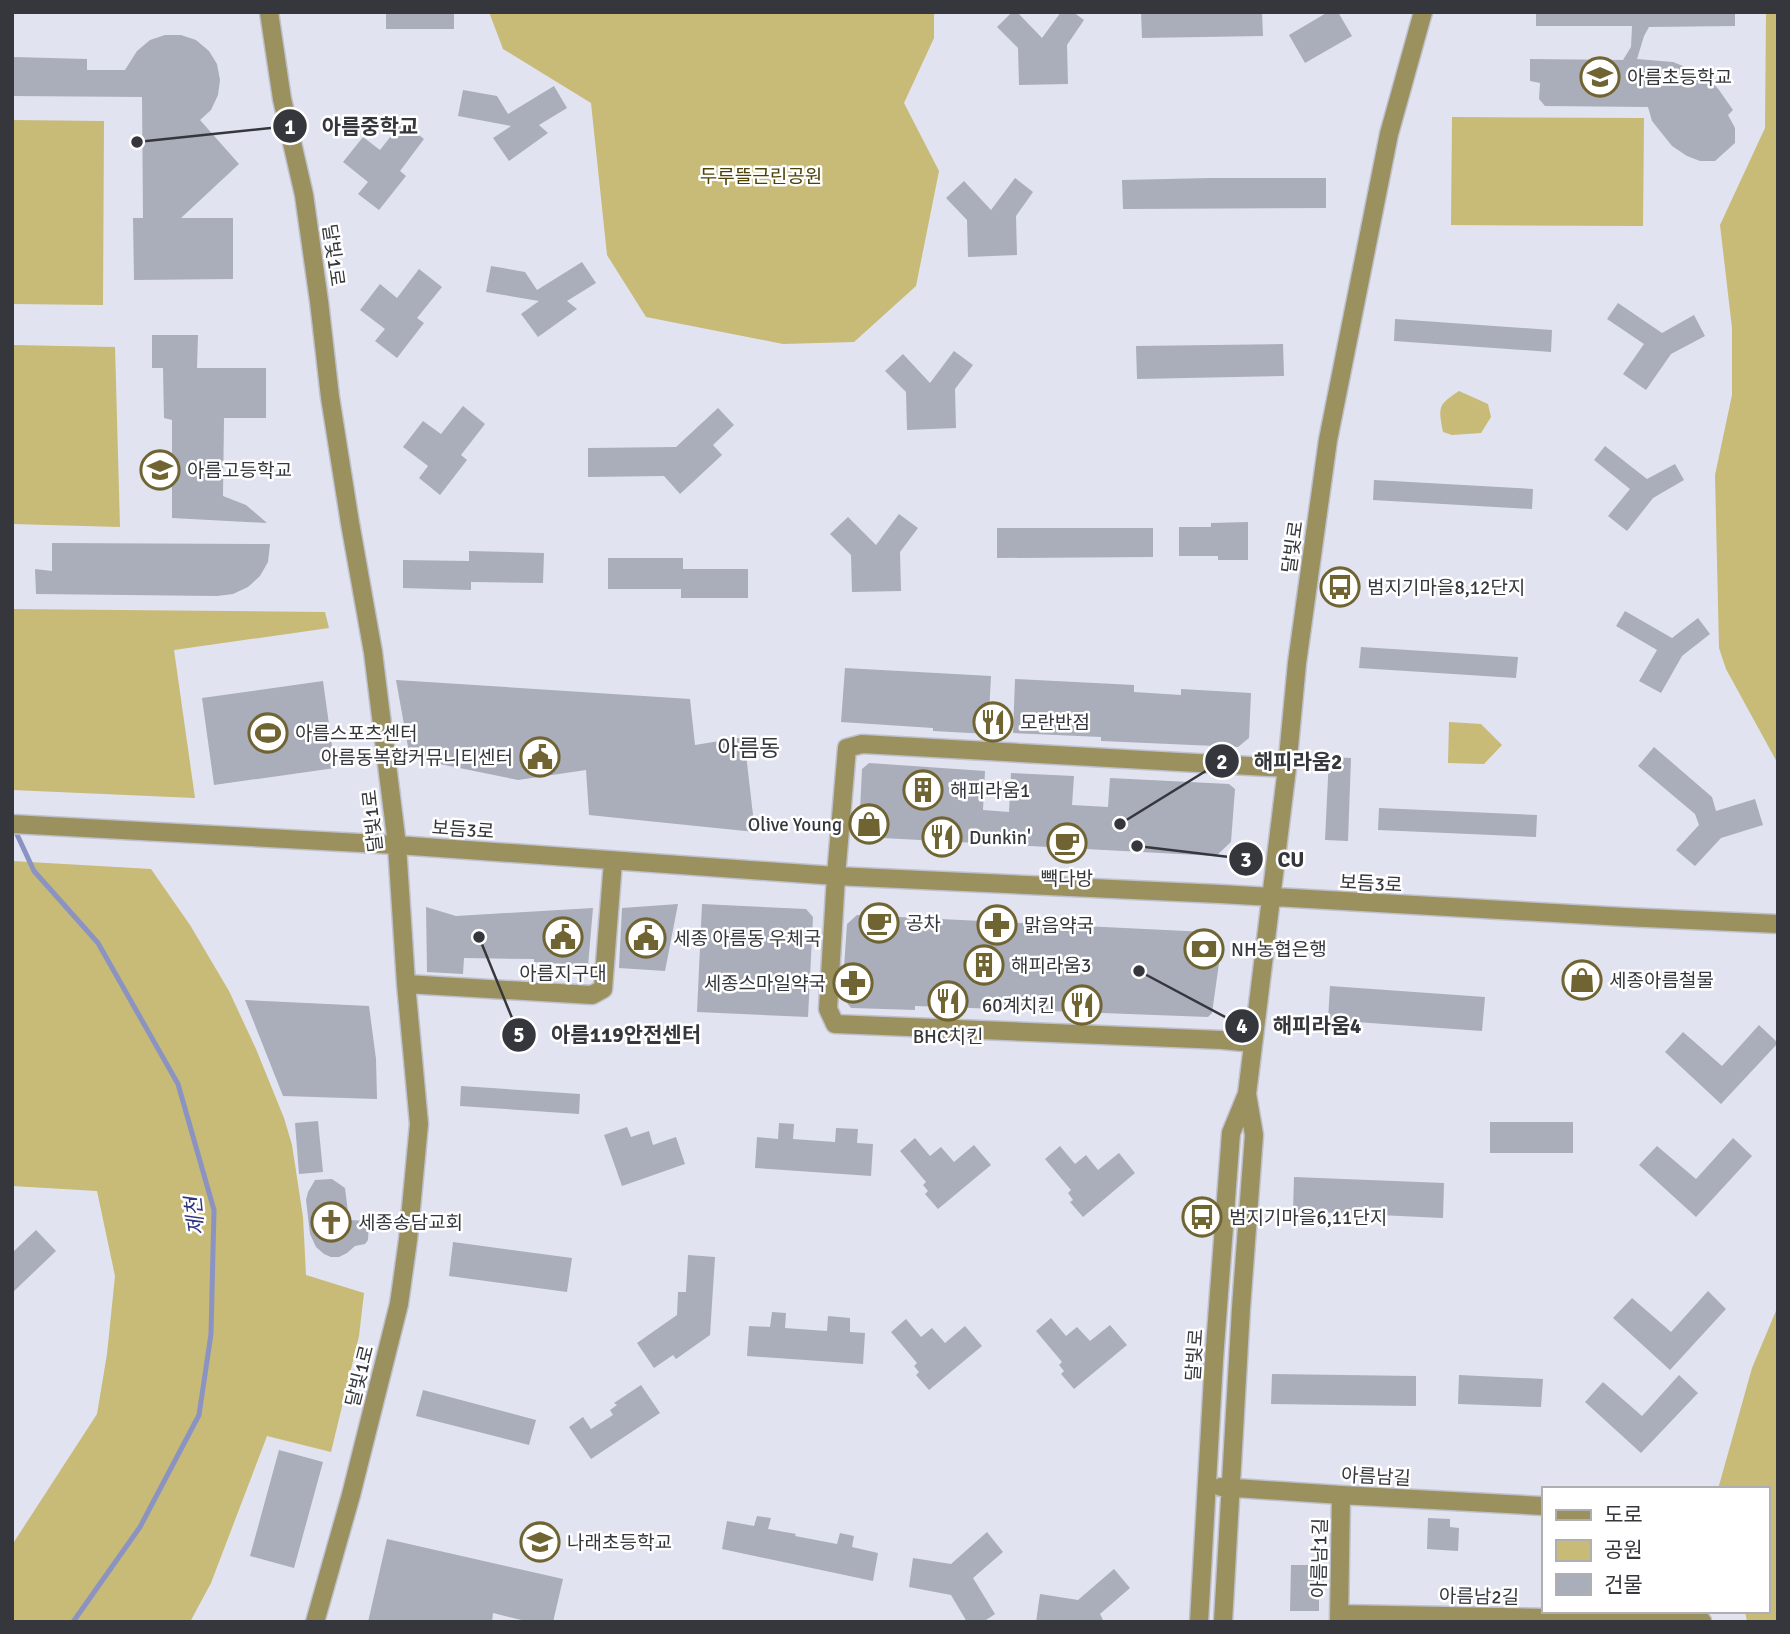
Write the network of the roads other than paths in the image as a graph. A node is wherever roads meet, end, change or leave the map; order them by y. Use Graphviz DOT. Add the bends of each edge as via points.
graph roads {
  1 [pos="269,12"];
  2 [pos="1423,12"];
  3 [pos="1286,768"];
  4 [pos="12,824"];
  5 [pos="397,845"];
  6 [pos="612,861"];
  7 [pos="836,876"];
  8 [pos="1270,898"];
  9 [pos="1778,924"];
  10 [pos="406,984"];
  11 [pos="1253,1044"];
  12 [pos="1247,1094"];
  13 [pos="1207,1486"];
  14 [pos="1230,1487"];
  15 [pos="1341,1495"];
  16 [pos="1542,1506"];
  17 [pos="1339,1618"];
  18 [pos="1702,1618"];
  19 [pos="315,1622"];
  20 [pos="1199,1622"];
  21 [pos="1223,1622"];
  1 -- 5 [label="street, 달빛1로" via="308,218"];
  2 -- 3 [label="street, 달빛로" via="1389,134 1328,440"];
  3 -- 7 [label="street" via="862,744 847,748"];
  3 -- 8 [label="street, 달빛로"];
  4 -- 5 [label="street, 보듬3로"];
  5 -- 6 [label="street, 보듬3로"];
  5 -- 10 [label="street, 달빛1로"];
  6 -- 7 [label="street, 보듬3로"];
  6 -- 10 [label="street" via="603,989 592,995"];
  7 -- 8 [label="street, 보듬3로"];
  7 -- 11 [label="street" via="828,1009 835,1024"];
  8 -- 9 [label="street, 보듬3로"];
  8 -- 11 [label="street, 달빛로"];
  10 -- 19 [label="street, 달빛1로" via="419,1124 399,1304"];
  11 -- 12 [label="street, 달빛로"];
  12 -- 13 [label="street, 달빛로" via="1231,1133"];
  12 -- 14 [label="street, 달빛로" via="1254,1135"];
  13 -- 14 [label="street, 아름남길"];
  13 -- 20 [label="street, 달빛로"];
  14 -- 15 [label="street, 아름남길"];
  14 -- 21 [label="street, 달빛로"];
  15 -- 16 [label="street, 아름남길"];
  15 -- 17 [label="street, 아름남1길"];
  17 -- 18 [label="street, 아름남2길"];
}
